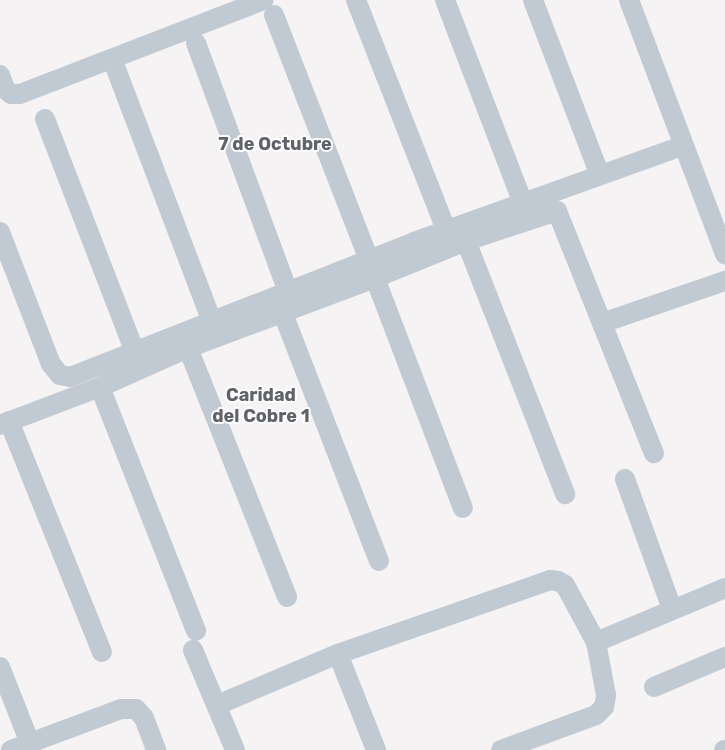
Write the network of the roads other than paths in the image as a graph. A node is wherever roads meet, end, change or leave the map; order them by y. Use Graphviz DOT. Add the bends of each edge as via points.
graph roads {
  1 [pos="356,0"];
  2 [pos="445,0"];
  3 [pos="533,0"];
  4 [pos="629,0"];
  5 [pos="269,8"];
  6 [pos="196,43"];
  7 [pos="116,69"];
  8 [pos="0,75"];
  9 [pos="45,120"];
  10 [pos="682,146"];
  11 [pos="600,175"];
  12 [pos="523,203"];
  13 [pos="719,222"];
  14 [pos="446,230"];
  15 [pos="0,232"];
  16 [pos="466,241"];
  17 [pos="725,254"];
  18 [pos="372,269"];
  19 [pos="725,281"];
  20 [pos="288,292"];
  21 [pos="282,312"];
  22 [pos="212,322"];
  23 [pos="602,323"];
  24 [pos="188,348"];
  25 [pos="136,352"];
  26 [pos="100,387"];
  27 [pos="5,423"];
  28 [pos="654,453"];
  29 [pos="625,479"];
  30 [pos="565,494"];
  31 [pos="463,508"];
  32 [pos="379,561"];
  33 [pos="725,588"];
  34 [pos="287,597"];
  35 [pos="672,609"];
  36 [pos="196,630"];
  37 [pos="596,642"];
  38 [pos="193,650"];
  39 [pos="102,652"];
  40 [pos="338,654"];
  41 [pos="725,657"];
  42 [pos="0,667"];
  43 [pos="654,687"];
  44 [pos="217,705"];
  45 [pos="30,743"];
  46 [pos="11,750"];
  47 [pos="156,750"];
  48 [pos="235,750"];
  49 [pos="376,750"];
  50 [pos="501,750"];
  1 -- 14 [label="street"];
  2 -- 12 [label="street"];
  3 -- 11 [label="street"];
  4 -- 10 [label="street"];
  5 -- 8 [label="street" via="20,94 11,94"];
  5 -- 18 [label="street"];
  6 -- 20 [label="street"];
  7 -- 22 [label="street"];
  9 -- 25 [label="street"];
  10 -- 11 [label="street"];
  10 -- 13 [label="street"];
  11 -- 12 [label="street"];
  12 -- 14 [label="street"];
  13 -- 17 [label="street"];
  14 -- 18 [label="street"];
  15 -- 25 [label="street" via="56,372 65,377 75,377"];
  16 -- 18 [label="street"];
  16 -- 23 [label="street" via="557,210"];
  16 -- 30 [label="street"];
  18 -- 20 [label="street"];
  18 -- 21 [label="street"];
  18 -- 31 [label="street"];
  19 -- 23 [label="street"];
  20 -- 22 [label="street"];
  21 -- 24 [label="street"];
  21 -- 32 [label="street"];
  22 -- 25 [label="street"];
  23 -- 28 [label="street"];
  24 -- 26 [label="street"];
  24 -- 34 [label="street"];
  26 -- 27 [label="street"];
  26 -- 36 [label="street"];
  27 -- 39 [label="street"];
  29 -- 35 [label="street"];
  33 -- 35 [label="street"];
  35 -- 37 [label="street"];
  37 -- 40 [label="street" via="565,586 550,580"];
  37 -- 50 [label="street" via="606,695 604,707 596,715"];
  38 -- 44 [label="street"];
  40 -- 44 [label="street"];
  40 -- 49 [label="street"];
  41 -- 43 [label="street"];
  42 -- 45 [label="street"];
  44 -- 48 [label="street"];
  45 -- 46 [label="street"];
  45 -- 47 [label="street" via="121,709 136,709 144,718"];
}
